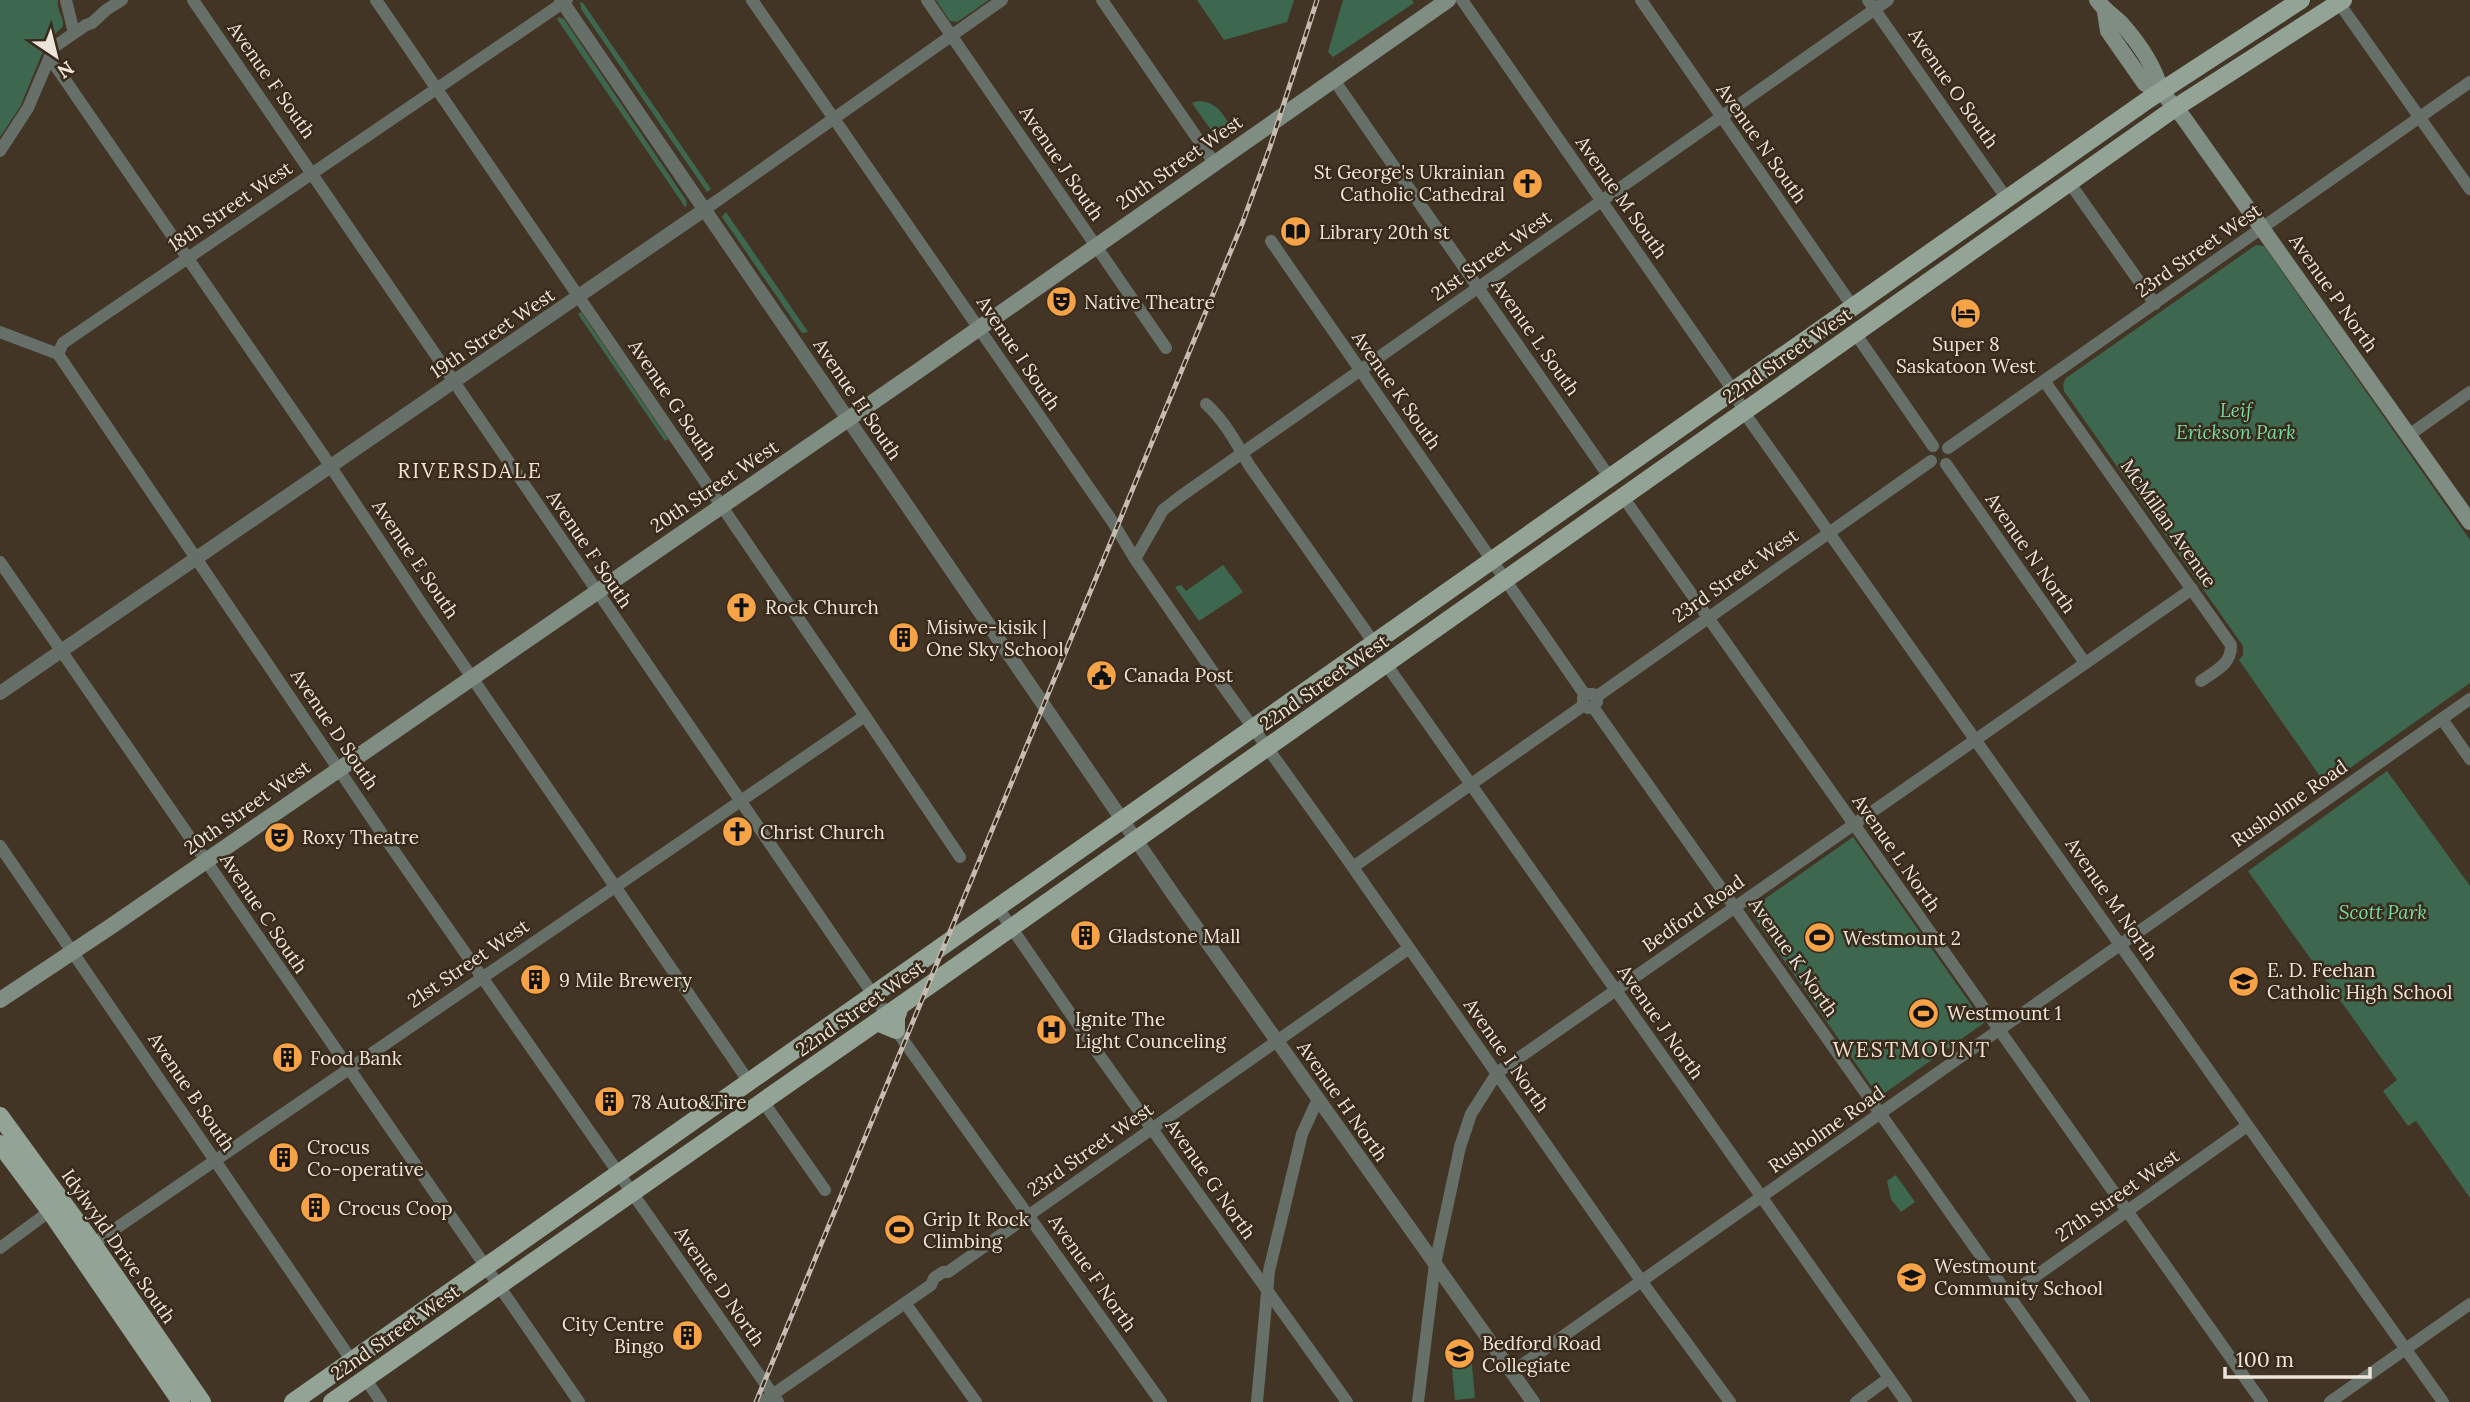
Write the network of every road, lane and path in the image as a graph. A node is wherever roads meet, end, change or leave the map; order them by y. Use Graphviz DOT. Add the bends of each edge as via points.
graph roads {
  1 [pos="66,0"];
  2 [pos="122,0"];
  3 [pos="193,0"];
  4 [pos="376,0"];
  5 [pos="752,0"];
  6 [pos="927,0"];
  7 [pos="1002,0"];
  8 [pos="1102,0"];
  9 [pos="1448,0"];
  10 [pos="1462,0"];
  11 [pos="1640,0"];
  12 [pos="1888,0"];
  13 [pos="2301,0"];
  14 [pos="563,1"];
  15 [pos="2341,1"];
  16 [pos="1872,5"];
  17 [pos="2101,6"];
  18 [pos="74,33"];
  19 [pos="951,36"];
  20 [pos="50,58"];
  21 [pos="1334,80"];
  22 [pos="2470,82"];
  23 [pos="438,88"];
  24 [pos="2161,91"];
  25 [pos="2175,108"];
  26 [pos="1721,117"];
  27 [pos="2420,117"];
  28 [pos="834,120"];
  29 [pos="0,151"];
  30 [pos="1214,164"];
  31 [pos="313,174"];
  32 [pos="2069,182"];
  33 [pos="2470,189"];
  34 [pos="2007,199"];
  35 [pos="1602,201"];
  36 [pos="704,210"];
  37 [pos="2261,228"];
  38 [pos="1271,241"];
  39 [pos="1096,247"];
  40 [pos="188,258"];
  41 [pos="1478,287"];
  42 [pos="579,297"];
  43 [pos="2155,304"];
  44 [pos="1853,307"];
  45 [pos="979,328"];
  46 [pos="0,332"];
  47 [pos="1855,333"];
  48 [pos="1166,348"];
  49 [pos="58,354"];
  50 [pos="1360,370"];
  51 [pos="2045,382"];
  52 [pos="453,383"];
  53 [pos="1733,392"];
  54 [pos="2470,392"];
  55 [pos="1206,404"];
  56 [pos="1746,415"];
  57 [pos="848,419"];
  58 [pos="2409,435"];
  59 [pos="1933,446"];
  60 [pos="1948,448"];
  61 [pos="1242,453"];
  62 [pos="1931,461"];
  63 [pos="1946,464"];
  64 [pos="331,466"];
  65 [pos="1610,478"];
  66 [pos="1623,497"];
  67 [pos="721,507"];
  68 [pos="2470,522"];
  69 [pos="1830,533"];
  70 [pos="196,559"];
  71 [pos="1135,559"];
  72 [pos="1492,561"];
  73 [pos="0,562"];
  74 [pos="1505,579"];
  75 [pos="2192,589"];
  76 [pos="597,592"];
  77 [pos="1708,618"];
  78 [pos="1374,643"];
  79 [pos="61,651"];
  80 [pos="2085,663"];
  81 [pos="1386,664"];
  82 [pos="473,677"];
  83 [pos="2200,681"];
  84 [pos="0,693"];
  85 [pos="2470,699"];
  86 [pos="1590,701"];
  87 [pos="865,716"];
  88 [pos="2442,719"];
  89 [pos="1254,728"];
  90 [pos="1976,740"];
  91 [pos="1267,747"];
  92 [pos="2470,759"];
  93 [pos="340,769"];
  94 [pos="1469,785"];
  95 [pos="740,802"];
  96 [pos="1122,821"];
  97 [pos="1853,824"];
  98 [pos="1135,840"];
  99 [pos="0,846"];
  100 [pos="960,857"];
  101 [pos="205,861"];
  102 [pos="1353,867"];
  103 [pos="615,887"];
  104 [pos="1735,907"];
  105 [pos="998,908"];
  106 [pos="1012,927"];
  107 [pos="2121,946"];
  108 [pos="1408,949"];
  109 [pos="72,952"];
  110 [pos="482,978"];
  111 [pos="1615,990"];
  112 [pos="873,995"];
  113 [pos="0,1000"];
  114 [pos="890,1018"];
  115 [pos="1999,1031"];
  116 [pos="1277,1041"];
  117 [pos="348,1068"];
  118 [pos="1497,1073"];
  119 [pos="749,1082"];
  120 [pos="1318,1099"];
  121 [pos="762,1100"];
  122 [pos="1881,1115"];
  123 [pos="0,1116"];
  124 [pos="2247,1126"];
  125 [pos="1152,1128"];
  126 [pos="0,1144"];
  127 [pos="214,1159"];
  128 [pos="618,1174"];
  129 [pos="825,1190"];
  130 [pos="630,1192"];
  131 [pos="1762,1198"];
  132 [pos="57,1207"];
  133 [pos="2127,1212"];
  134 [pos="1029,1215"];
  135 [pos="93,1244"];
  136 [pos="0,1248"];
  137 [pos="1435,1264"];
  138 [pos="484,1268"];
  139 [pos="1642,1282"];
  140 [pos="496,1286"];
  141 [pos="1267,1290"];
  142 [pos="2009,1295"];
  143 [pos="905,1303"];
  144 [pos="2470,1304"];
  145 [pos="2406,1349"];
  146 [pos="352,1361"];
  147 [pos="1512,1372"];
  148 [pos="365,1378"];
  149 [pos="1889,1378"];
  150 [pos="771,1400"];
  151 [pos="181,1402"];
  152 [pos="202,1402"];
  153 [pos="293,1402"];
  154 [pos="332,1402"];
  155 [pos="381,1402"];
  156 [pos="579,1402"];
  157 [pos="976,1402"];
  158 [pos="1161,1402"];
  159 [pos="1257,1402"];
  160 [pos="1347,1402"];
  161 [pos="1418,1402"];
  162 [pos="1533,1402"];
  163 [pos="1730,1402"];
  164 [pos="1856,1402"];
  165 [pos="1906,1402"];
  166 [pos="2084,1402"];
  167 [pos="2262,1402"];
  168 [pos="2330,1402"];
  169 [pos="2443,1402"];
  1 -- 18 [label="street"];
  2 -- 18 [label="street"];
  3 -- 31 [label="street, Avenue F South"];
  4 -- 23 [label="street, Avenue G South"];
  5 -- 28 [label="street, Avenue I South"];
  6 -- 19 [label="street, Avenue J South"];
  7 -- 19 [label="street, 19th Street West"];
  8 -- 30 [label="street"];
  9 -- 21 [label="main road, 20th Street West"];
  10 -- 35 [label="street, Avenue M South"];
  11 -- 26 [label="street, Avenue N South"];
  12 -- 16 [label="street, 21st Street West"];
  13 -- 24 [label="main road, 22nd Street West"];
  14 -- 23 [label="street, 18th Street West"];
  14 -- 36 [label="street, Avenue H South"];
  15 -- 25 [label="main road, 22nd Street West"];
  15 -- 27 [label="street"];
  16 -- 26 [label="street, 21st Street West"];
  16 -- 34 [label="street, Avenue O South"];
  17 -- 24 [label="main road, Avenue P North" via="2120,21 2140,49 2157,75"];
  18 -- 20 [label="street" via="54,47"];
  19 -- 28 [label="street, 19th Street West"];
  19 -- 39 [label="street, Avenue J South"];
  20 -- 29 [label="street"];
  20 -- 40 [label="street, Avenue E South"];
  21 -- 30 [label="main road, 20th Street West"];
  21 -- 41 [label="street, Avenue L South"];
  22 -- 27 [label="street, 23rd Street West"];
  23 -- 31 [label="street, 18th Street West"];
  23 -- 42 [label="street, Avenue G South"];
  24 -- 25 [label="main road, Avenue P North"];
  24 -- 34 [label="main road, 22nd Street West"];
  25 -- 32 [label="main road, 22nd Street West"];
  25 -- 37 [label="main road, Avenue P North"];
  26 -- 35 [label="street, 21st Street West"];
  26 -- 44 [label="street, Avenue N South"];
  27 -- 33 [label="street"];
  27 -- 37 [label="street, 23rd Street West"];
  28 -- 36 [label="street, 19th Street West"];
  28 -- 45 [label="street, Avenue I South"];
  30 -- 39 [label="main road, 20th Street West"];
  31 -- 40 [label="street, 18th Street West"];
  31 -- 52 [label="street, Avenue F South"];
  32 -- 43 [label="street"];
  32 -- 47 [label="main road, 22nd Street West"];
  34 -- 44 [label="main road, 22nd Street West"];
  35 -- 41 [label="street, 21st Street West"];
  35 -- 53 [label="street, Avenue M South"];
  36 -- 42 [label="street, 19th Street West"];
  36 -- 57 [label="street, Avenue H South"];
  37 -- 43 [label="street, 23rd Street West"];
  37 -- 58 [label="main road, Avenue P North"];
  38 -- 50 [label="street, Avenue K South"];
  39 -- 45 [label="main road, 20th Street West"];
  39 -- 48 [label="street, Avenue J South"];
  40 -- 49 [label="street, 18th Street West" via="63,344"];
  40 -- 64 [label="street, Avenue E South"];
  41 -- 50 [label="street, 21st Street West"];
  41 -- 65 [label="street, Avenue L South"];
  42 -- 52 [label="street, 19th Street West"];
  42 -- 67 [label="street, Avenue G South"];
  43 -- 51 [label="street, 23rd Street West"];
  44 -- 53 [label="main road, 22nd Street West"];
  45 -- 57 [label="main road, 20th Street West"];
  45 -- 71 [label="street, Avenue I South"];
  46 -- 49 [label="street"];
  47 -- 56 [label="main road, 22nd Street West"];
  47 -- 59 [label="street"];
  49 -- 70 [label="street, Avenue D South"];
  50 -- 61 [label="street, 21st Street West"];
  50 -- 72 [label="street, Avenue K South"];
  51 -- 60 [label="street, 23rd Street West"];
  51 -- 75 [label="street, McMillan Avenue"];
  52 -- 64 [label="street, 19th Street West"];
  52 -- 76 [label="street, Avenue F South"];
  53 -- 56 [label="street, Avenue M South"];
  53 -- 65 [label="main road, 22nd Street West"];
  54 -- 58 [label="street"];
  55 -- 61 [label="street"];
  56 -- 66 [label="main road, 22nd Street West"];
  56 -- 69 [label="street, Avenue M North"];
  57 -- 67 [label="main road, 20th Street West"];
  57 -- 96 [label="street, Avenue H South"];
  58 -- 68 [label="main road, Avenue P North"];
  59 -- 60 [label="street"];
  59 -- 62 [label="street"];
  60 -- 63 [label="street" via="1951,458"];
  61 -- 71 [label="street, 21st Street West" via="1163,510"];
  61 -- 78 [label="street"];
  62 -- 63 [label="street" via="1938,466"];
  62 -- 69 [label="street, 23rd Street West"];
  63 -- 80 [label="street, Avenue N North"];
  64 -- 70 [label="street, 19th Street West"];
  64 -- 82 [label="street, Avenue E South"];
  65 -- 72 [label="main road, 22nd Street West"];
  66 -- 74 [label="main road, 22nd Street West"];
  66 -- 77 [label="street, Avenue L North"];
  67 -- 76 [label="main road, 20th Street West"];
  67 -- 87 [label="street, Avenue G South"];
  69 -- 77 [label="street, 23rd Street West"];
  69 -- 90 [label="street, Avenue M North"];
  70 -- 79 [label="street, 19th Street West"];
  70 -- 93 [label="street, Avenue D South"];
  71 -- 89 [label="street, Avenue I South"];
  72 -- 74 [label="street, Avenue K North"];
  72 -- 78 [label="main road, 22nd Street West"];
  73 -- 79 [label="street, Avenue C South"];
  74 -- 81 [label="main road, 22nd Street West"];
  74 -- 86 [label="street, Avenue K North"];
  75 -- 80 [label="street, Bedford Road"];
  75 -- 83 [label="street, McMillan Avenue" via="2232,653 2228,662"];
  76 -- 82 [label="main road, 20th Street West"];
  76 -- 95 [label="street, Avenue F South"];
  77 -- 86 [label="street, 23rd Street West"];
  77 -- 97 [label="street, Avenue L North"];
  78 -- 89 [label="main road, 22nd Street West"];
  79 -- 84 [label="street, 19th Street West"];
  79 -- 101 [label="street, Avenue C South"];
  80 -- 90 [label="street, Bedford Road"];
  81 -- 91 [label="main road, 22nd Street West"];
  81 -- 94 [label="street, Avenue J North"];
  82 -- 93 [label="main road, 20th Street West"];
  82 -- 103 [label="street, Avenue E South"];
  85 -- 88 [label="street, Rusholme Road"];
  86 -- 94 [label="street, 23rd Street West"];
  86 -- 104 [label="street, Avenue K North"];
  87 -- 95 [label="street, 21st Street West"];
  87 -- 100 [label="street, Avenue G South"];
  88 -- 92 [label="street"];
  88 -- 107 [label="street, Rusholme Road"];
  89 -- 91 [label="street, Avenue I North"];
  89 -- 96 [label="main road, 22nd Street West"];
  90 -- 97 [label="street, Bedford Road"];
  90 -- 107 [label="street, Avenue M North"];
  91 -- 98 [label="main road, 22nd Street West"];
  91 -- 102 [label="street, Avenue I North"];
  93 -- 101 [label="main road, 20th Street West"];
  93 -- 110 [label="street, Avenue D South"];
  94 -- 102 [label="street, 23rd Street West"];
  94 -- 111 [label="street, Avenue J North"];
  95 -- 103 [label="street, 21st Street West"];
  95 -- 112 [label="street, Avenue F South"];
  96 -- 98 [label="street, Avenue H North"];
  96 -- 105 [label="main road, 22nd Street West"];
  97 -- 104 [label="street, Bedford Road"];
  97 -- 115 [label="street, Avenue L North"];
  98 -- 106 [label="main road, 22nd Street West"];
  98 -- 116 [label="street, Avenue H North"];
  99 -- 109 [label="street, Avenue B South"];
  101 -- 109 [label="main road, 20th Street West"];
  101 -- 117 [label="street, Avenue C South"];
  102 -- 108 [label="street, Avenue I North"];
  103 -- 110 [label="street, 21st Street West"];
  103 -- 119 [label="street, Avenue E South"];
  104 -- 111 [label="street, Bedford Road"];
  104 -- 122 [label="street, Avenue K North"];
  105 -- 106 [label="street, Avenue G North"];
  105 -- 112 [label="main road, 22nd Street West"];
  106 -- 114 [label="main road, 22nd Street West"];
  106 -- 125 [label="street, Avenue G North"];
  107 -- 115 [label="street, Rusholme Road"];
  107 -- 124 [label="street, Avenue M North"];
  108 -- 116 [label="street, 23rd Street West"];
  108 -- 118 [label="street, Avenue I North"];
  109 -- 113 [label="main road, 20th Street West"];
  109 -- 127 [label="street, Avenue B South"];
  110 -- 117 [label="street, 21st Street West"];
  110 -- 128 [label="street, Avenue D South"];
  111 -- 118 [label="street, Bedford Road"];
  111 -- 131 [label="street, Avenue J North"];
  112 -- 114 [label="street, Avenue F South"];
  112 -- 119 [label="main road, 22nd Street West"];
  114 -- 121 [label="main road, 22nd Street West"];
  114 -- 134 [label="street, Avenue F North"];
  115 -- 122 [label="street, Rusholme Road"];
  115 -- 133 [label="street, Avenue L North"];
  116 -- 120 [label="street, Avenue H North"];
  116 -- 125 [label="street, 23rd Street West"];
  117 -- 127 [label="street, 21st Street West"];
  117 -- 138 [label="street, Avenue C South"];
  118 -- 137 [label="street, Bedford Road" via="1471,1114 1460,1147"];
  118 -- 139 [label="street, Avenue I North"];
  119 -- 128 [label="main road, 22nd Street West"];
  120 -- 137 [label="street, Avenue H North"];
  120 -- 141 [label="street" via="1302,1134"];
  121 -- 129 [label="street"];
  121 -- 130 [label="main road, 22nd Street West"];
  122 -- 131 [label="street, Rusholme Road"];
  122 -- 142 [label="street, Avenue K North"];
  123 -- 132 [label="main road, Idylwyld Drive South"];
  124 -- 133 [label="street, 27th Street West"];
  124 -- 145 [label="street, Avenue M North"];
  125 -- 134 [label="street, 23rd Street West"];
  125 -- 141 [label="street, Avenue G North"];
  126 -- 132 [label="main road, Idylwyld Drive South"];
  127 -- 135 [label="street, 21st Street West"];
  127 -- 146 [label="street, Avenue B South"];
  128 -- 130 [label="street, Avenue D North"];
  128 -- 138 [label="main road, 22nd Street West"];
  130 -- 140 [label="main road, 22nd Street West"];
  130 -- 150 [label="street, Avenue D North"];
  131 -- 139 [label="street, Rusholme Road"];
  131 -- 149 [label="street, Avenue J North"];
  132 -- 135 [label="main road, Idylwyld Drive South"];
  132 -- 136 [label="street"];
  132 -- 151 [label="main road, Idylwyld Drive South"];
  133 -- 142 [label="street, 27th Street West"];
  133 -- 167 [label="street, Avenue L North"];
  134 -- 143 [label="street, 23rd Street West" via="934,1278"];
  134 -- 158 [label="street, Avenue F North"];
  135 -- 152 [label="main road, Idylwyld Drive South"];
  137 -- 147 [label="street, Avenue H North"];
  137 -- 161 [label="street, Bedford Road"];
  138 -- 140 [label="street, Avenue C South"];
  138 -- 146 [label="main road, 22nd Street West"];
  139 -- 147 [label="street, Rusholme Road"];
  139 -- 163 [label="street, Avenue I North"];
  140 -- 148 [label="main road, 22nd Street West"];
  140 -- 156 [label="street, Avenue C South"];
  141 -- 159 [label="street"];
  141 -- 160 [label="street, Avenue G North"];
  142 -- 166 [label="street, Avenue K North"];
  143 -- 150 [label="street, 23rd Street West"];
  143 -- 157 [label="street"];
  144 -- 145 [label="street"];
  145 -- 168 [label="street"];
  145 -- 169 [label="street, Avenue M North"];
  146 -- 153 [label="main road, 22nd Street West"];
  147 -- 162 [label="street, Avenue H North"];
  148 -- 154 [label="main road, 22nd Street West"];
  148 -- 155 [label="street"];
  149 -- 164 [label="street"];
  149 -- 165 [label="street, Avenue J North"];
}
